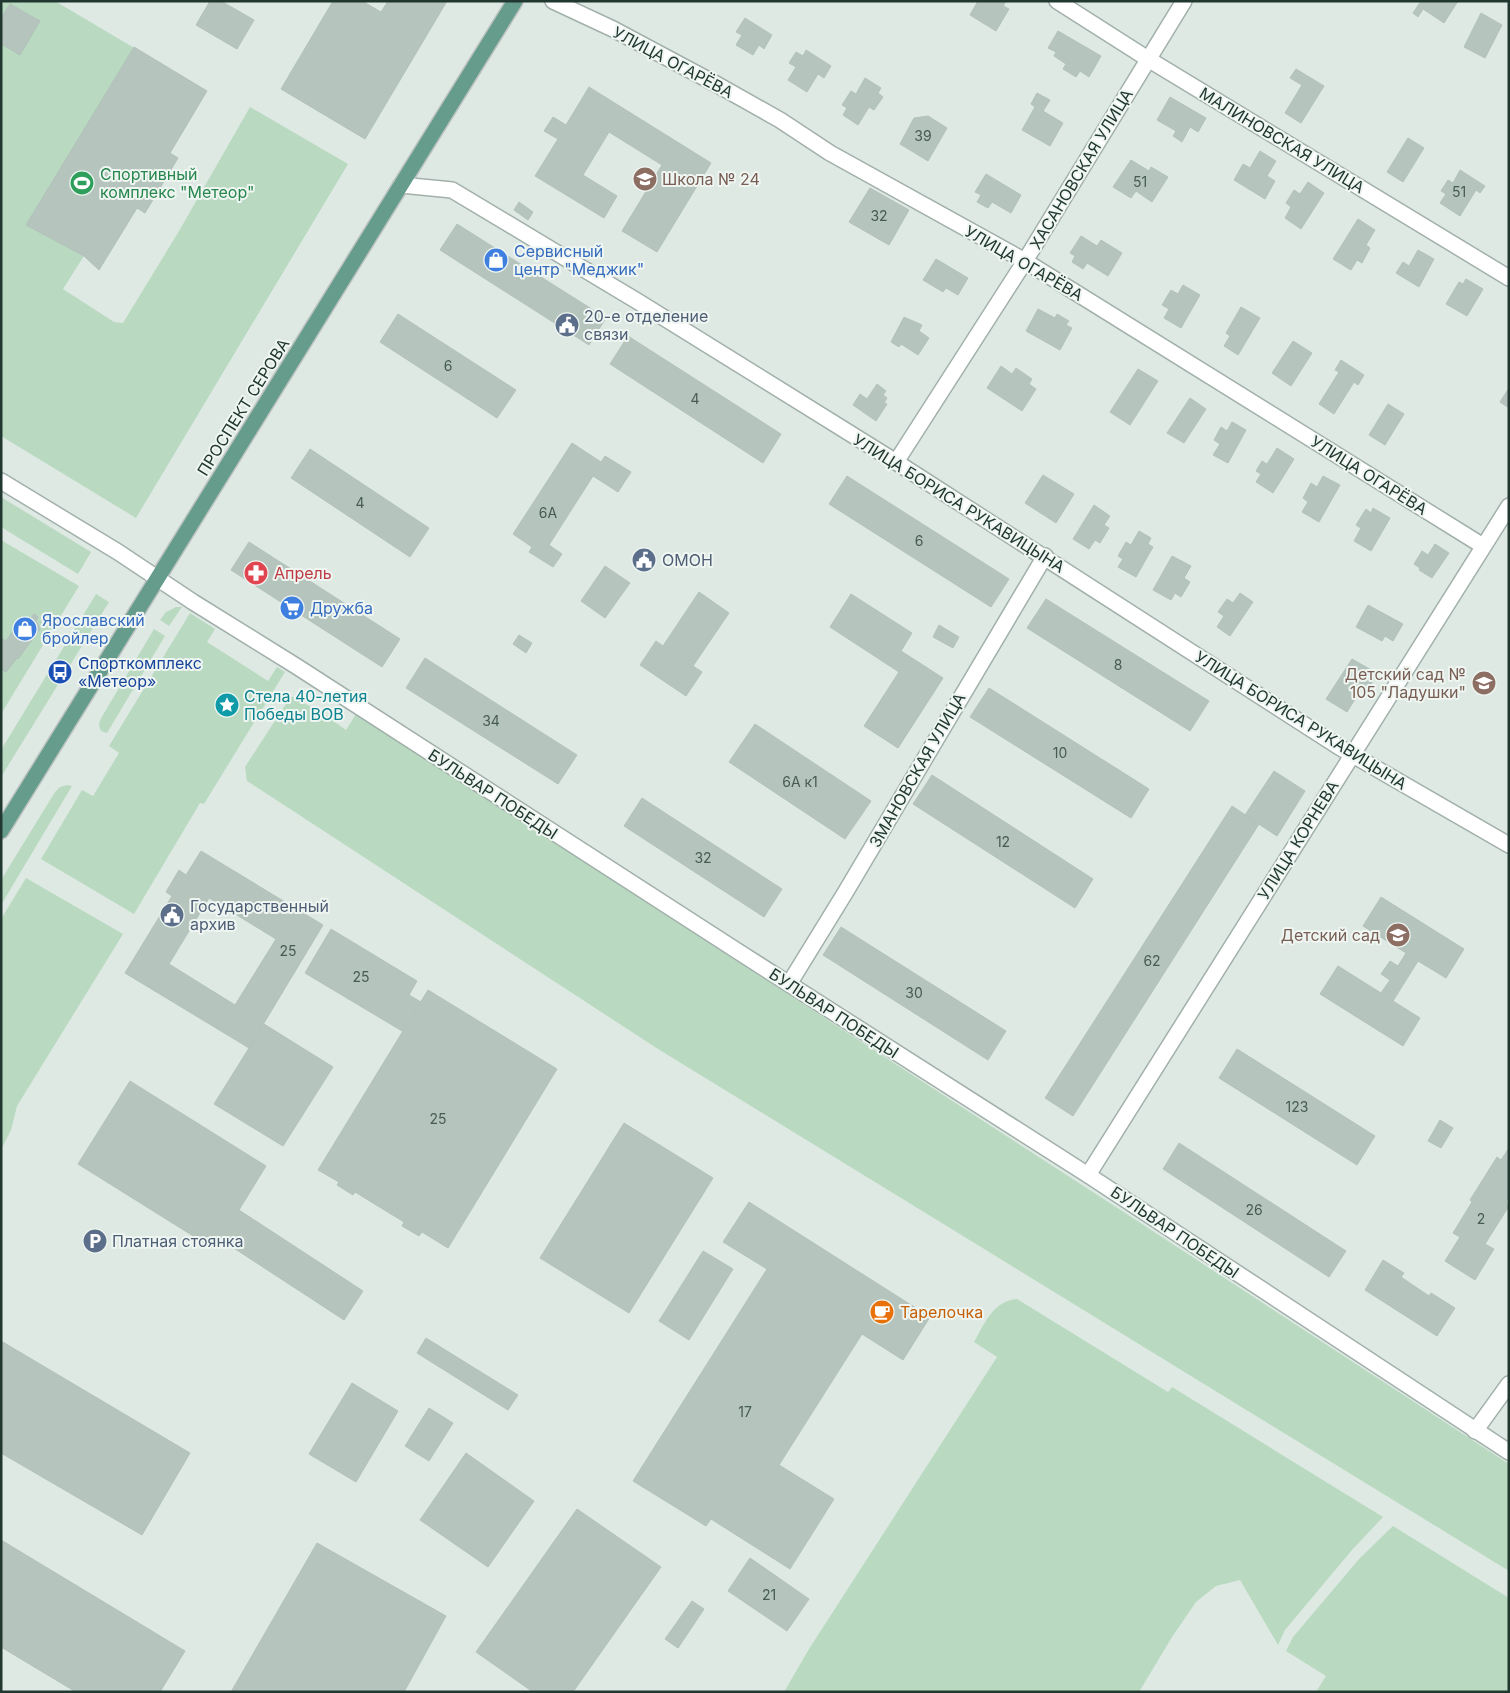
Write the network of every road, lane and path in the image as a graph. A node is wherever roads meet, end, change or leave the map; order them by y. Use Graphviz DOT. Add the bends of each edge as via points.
graph roads {
  1 [pos="514,1"];
  2 [pos="553,1"];
  3 [pos="1057,1"];
  4 [pos="1184,1"];
  5 [pos="1148,59"];
  6 [pos="401,185"];
  7 [pos="1024,261"];
  8 [pos="1509,278"];
  9 [pos="896,462"];
  10 [pos="1,481"];
  11 [pos="1509,506"];
  12 [pos="1483,546"];
  13 [pos="1045,556"];
  14 [pos="157,577"];
  15 [pos="1352,754"];
  16 [pos="1,831"];
  17 [pos="1509,845"];
  18 [pos="789,984"];
  19 [pos="1088,1174"];
  20 [pos="1509,1384"];
  21 [pos="1475,1431"];
  22 [pos="1509,1452"];
  1 -- 6 [label="main road, ПРОСПЕКТ СЕРОВА"];
  2 -- 7 [label="street, УЛИЦА ОГАРЁВА" via="716,84 780,120 830,154"];
  3 -- 5 [label="street, МАЛИНОВСКАЯ УЛИЦА"];
  4 -- 5 [label="street, ХАСАНОВСКАЯ УЛИЦА"];
  5 -- 7 [label="street, ХАСАНОВСКАЯ УЛИЦА"];
  5 -- 8 [label="street, МАЛИНОВСКАЯ УЛИЦА"];
  6 -- 9 [label="street, УЛИЦА БОРИСА РУКАВИЦЫНА" via="452,190"];
  6 -- 14 [label="main road, ПРОСПЕКТ СЕРОВА"];
  7 -- 9 [label="street, ХАСАНОВСКАЯ УЛИЦА"];
  7 -- 12 [label="street, УЛИЦА ОГАРЁВА"];
  9 -- 13 [label="street, УЛИЦА БОРИСА РУКАВИЦЫНА"];
  10 -- 14 [label="street, БУЛЬВАР ПОБЕДЫ"];
  11 -- 12 [label="street, УЛИЦА КОРНЕВА"];
  12 -- 15 [label="street, УЛИЦА КОРНЕВА"];
  13 -- 15 [label="street, УЛИЦА БОРИСА РУКАВИЦЫНА"];
  13 -- 18 [label="street, ЗМАНОВСКАЯ УЛИЦА"];
  14 -- 16 [label="main road, ПРОСПЕКТ СЕРОВА"];
  14 -- 18 [label="street, БУЛЬВАР ПОБЕДЫ"];
  15 -- 17 [label="street, УЛИЦА БОРИСА РУКАВИЦЫНА"];
  15 -- 19 [label="street, УЛИЦА КОРНЕВА"];
  18 -- 19 [label="street, БУЛЬВАР ПОБЕДЫ"];
  19 -- 21 [label="street, БУЛЬВАР ПОБЕДЫ"];
  20 -- 21 [label="street"];
  21 -- 22 [label="street, БУЛЬВАР ПОБЕДЫ"];
}
